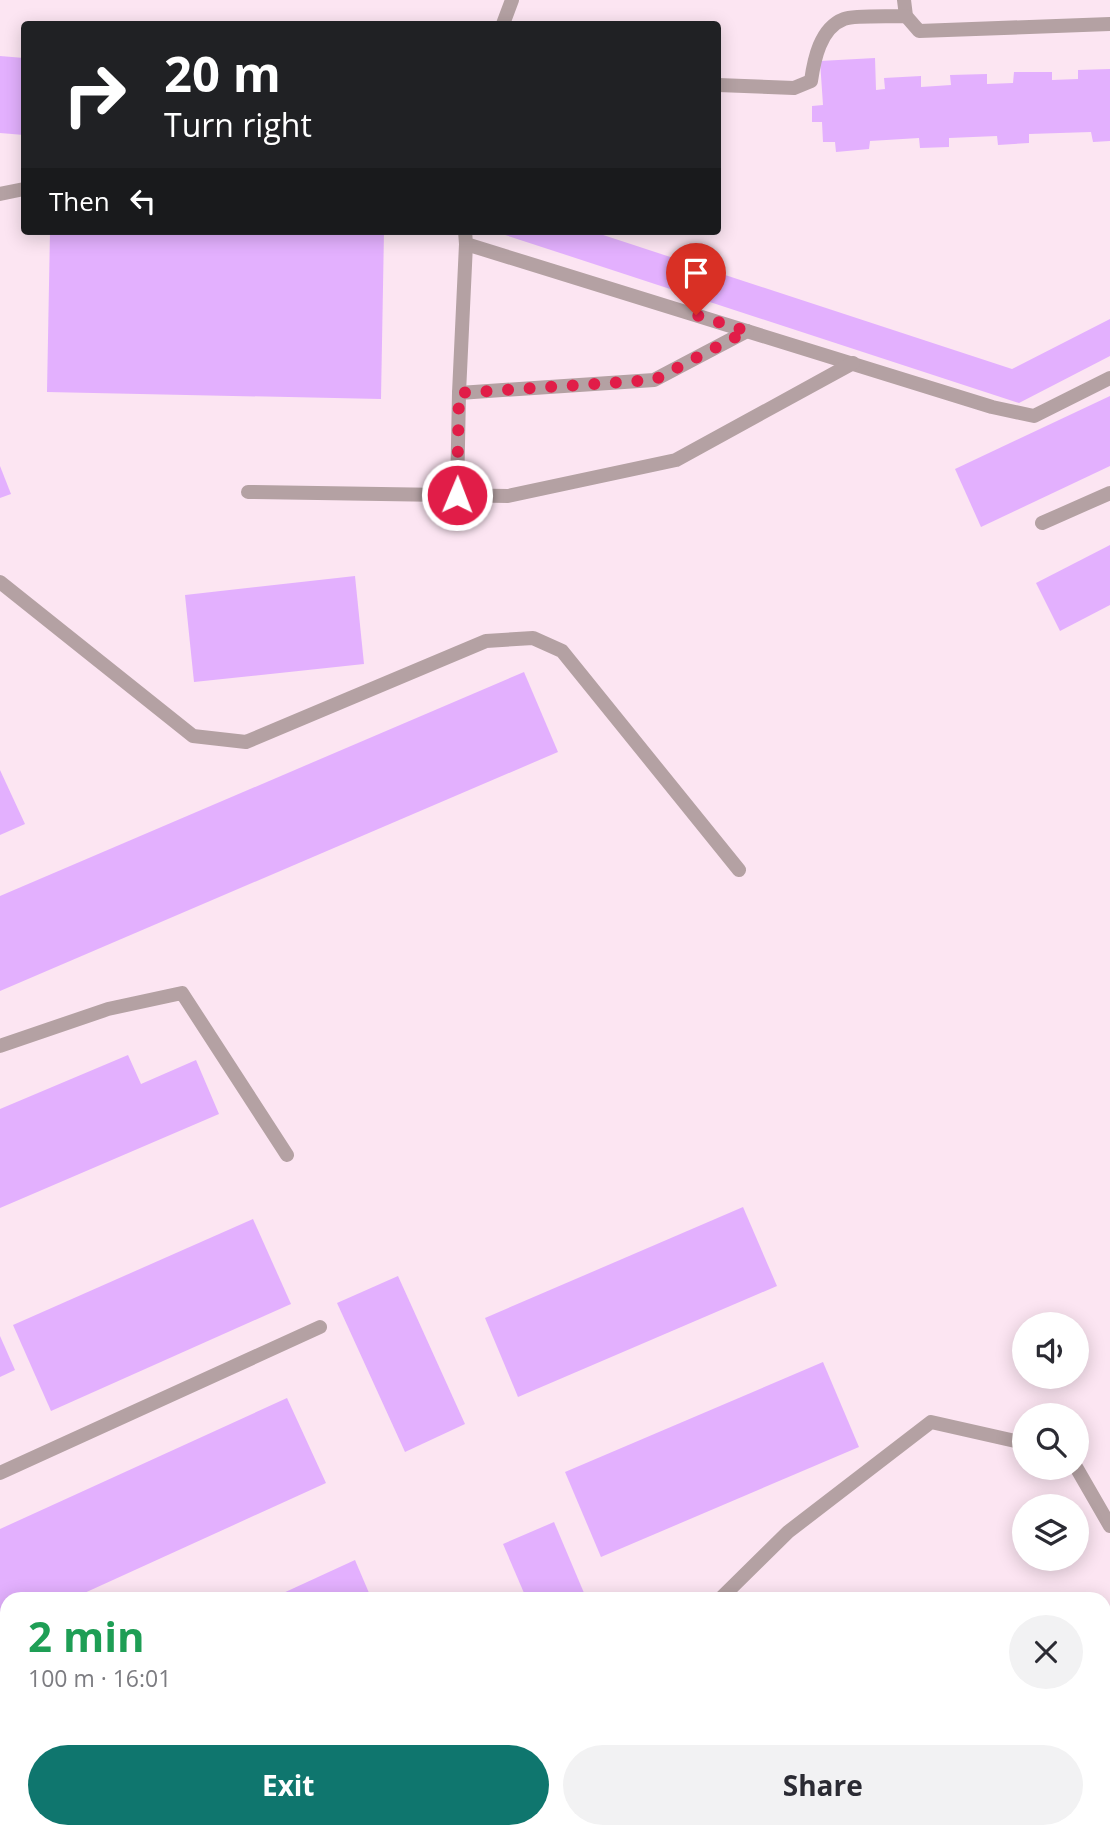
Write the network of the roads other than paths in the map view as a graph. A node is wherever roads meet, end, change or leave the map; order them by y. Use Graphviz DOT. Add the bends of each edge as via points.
graph roads {
  1 [pos="512,0"];
  2 [pos="904,0"];
  3 [pos="906,16"];
  4 [pos="504,21"];
  5 [pos="1110,24"];
  6 [pos="721,85"];
  7 [pos="21,190"];
  8 [pos="0,194"];
  9 [pos="466,238"];
  10 [pos="747,331"];
  11 [pos="853,363"];
  12 [pos="1110,378"];
  13 [pos="459,393"];
  14 [pos="248,492"];
  15 [pos="1110,493"];
  16 [pos="457,495"];
  17 [pos="1042,523"];
  18 [pos="0,582"];
  19 [pos="739,870"];
  20 [pos="0,1046"];
  21 [pos="287,1155"];
  22 [pos="320,1327"];
  23 [pos="1012,1440"];
  24 [pos="0,1473"];
  25 [pos="1084,1480"];
  26 [pos="1110,1526"];
  27 [pos="727,1592"];
  1 -- 4 [label="lane"];
  2 -- 3 [label="lane"];
  3 -- 5 [label="lane" via="919,31"];
  3 -- 6 [label="lane" via="844,19 829,30 815,55 811,81 794,89"];
  7 -- 8 [label="lane"];
  9 -- 10 [label="lane"];
  9 -- 13 [label="lane"];
  10 -- 11 [label="lane"];
  10 -- 13 [label="lane" via="654,380"];
  11 -- 12 [label="lane" via="1034,416"];
  11 -- 16 [label="lane" via="676,460 508,496"];
  13 -- 16 [label="lane"];
  14 -- 16 [label="lane"];
  15 -- 17 [label="lane"];
  18 -- 19 [label="lane" via="193,736 246,742 486,641 533,638 562,651"];
  20 -- 21 [label="lane" via="108,1009 182,993"];
  22 -- 24 [label="lane"];
  23 -- 27 [label="lane" via="931,1422 788,1532"];
  25 -- 26 [label="lane"];
}
